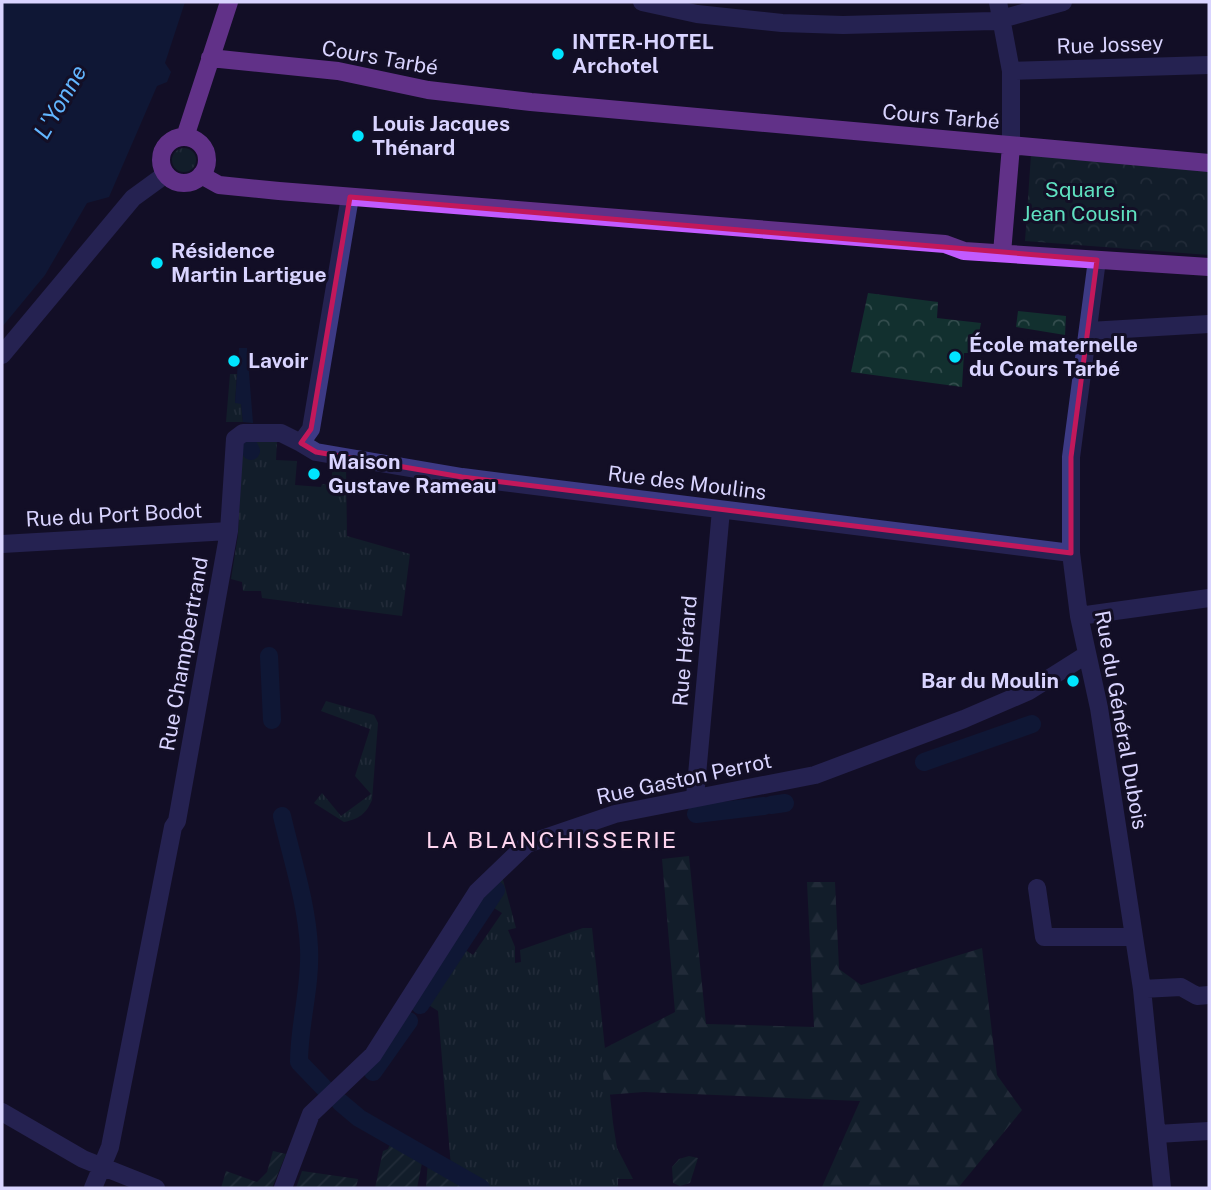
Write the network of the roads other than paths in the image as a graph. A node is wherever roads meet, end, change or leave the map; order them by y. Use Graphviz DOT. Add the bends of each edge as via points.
graph roads {
  1 [pos="229,2"];
  2 [pos="642,2"];
  3 [pos="1063,2"];
  4 [pos="1000,9"];
  5 [pos="210,58"];
  6 [pos="1209,65"];
  7 [pos="1011,71"];
  8 [pos="185,137"];
  9 [pos="1011,146"];
  10 [pos="1209,163"];
  11 [pos="166,174"];
  12 [pos="201,175"];
  13 [pos="350,197"];
  14 [pos="1002,253"];
  15 [pos="1097,260"];
  16 [pos="1209,267"];
  17 [pos="1209,324"];
  18 [pos="1089,331"];
  19 [pos="2,355"];
  20 [pos="301,443"];
  21 [pos="720,510"];
  22 [pos="229,531"];
  23 [pos="2,544"];
  24 [pos="1071,553"];
  25 [pos="1209,598"];
  26 [pos="1079,616"];
  27 [pos="1086,655"];
  28 [pos="695,797"];
  29 [pos="1037,888"];
  30 [pos="1134,937"];
  31 [pos="1142,989"];
  32 [pos="1209,995"];
  33 [pos="2,1112"];
  34 [pos="1209,1130"];
  35 [pos="1157,1134"];
  36 [pos="104,1168"];
  37 [pos="93,1188"];
  38 [pos="156,1188"];
  39 [pos="283,1188"];
  40 [pos="1162,1188"];
  1 -- 5 [label="main road"];
  2 -- 4 [label="street" via="697,14 794,24 994,21"];
  3 -- 4 [label="street"];
  4 -- 7 [label="street"];
  5 -- 8 [label="main road"];
  5 -- 9 [label="main road, Cours Tarbé" via="338,71 428,90 531,102"];
  6 -- 7 [label="street, Rue Jossey"];
  7 -- 9 [label="street"];
  8 -- 11 [label="main road" via="165,146 161,160"];
  8 -- 12 [label="main road" via="203,148 207,162"];
  9 -- 10 [label="main road"];
  9 -- 14 [label="main road, Cours Tarbé"];
  11 -- 12 [label="main road" via="186,183"];
  11 -- 19 [label="street" via="133,198"];
  12 -- 13 [label="main road" via="219,184"];
  13 -- 14 [label="main road" via="945,244 964,251"];
  13 -- 20 [label="street" via="311,429"];
  14 -- 15 [label="main road"];
  15 -- 16 [label="main road"];
  15 -- 18 [label="street, Rue du Général Dubois"];
  17 -- 18 [label="street"];
  18 -- 24 [label="street, Rue du Général Dubois" via="1070,457"];
  20 -- 21 [label="street, Rue des Moulins" via="316,452 462,477"];
  20 -- 22 [label="street, Rue Champbertrand" via="281,433 248,433 235,439"];
  21 -- 24 [label="street, Rue des Moulins"];
  21 -- 28 [label="street, Rue Hérard"];
  22 -- 23 [label="street, Rue du Port Bodot"];
  22 -- 36 [label="street, Rue Champbertrand" via="177,821"];
  24 -- 26 [label="street, Rue du Général Dubois"];
  25 -- 26 [label="street"];
  26 -- 27 [label="street, Rue du Général Dubois"];
  27 -- 28 [label="street, Rue Gaston Perrot" via="1029,691 815,775"];
  27 -- 30 [label="street, Rue du Général Dubois" via="1099,708"];
  28 -- 39 [label="street, Rue Gaston Perrot" via="615,814 527,844 477,892 373,1055 311,1114"];
  29 -- 30 [label="street" via="1044,937"];
  30 -- 31 [label="street, Rue du Général Dubois"];
  31 -- 32 [label="street" via="1181,988 1197,996"];
  31 -- 35 [label="street, Rue du Général Dubois"];
  33 -- 36 [label="street"];
  34 -- 35 [label="street"];
  35 -- 40 [label="street, Rue du Général Dubois"];
  36 -- 37 [label="street, Rue Champbertrand"];
  36 -- 38 [label="street"];
}
